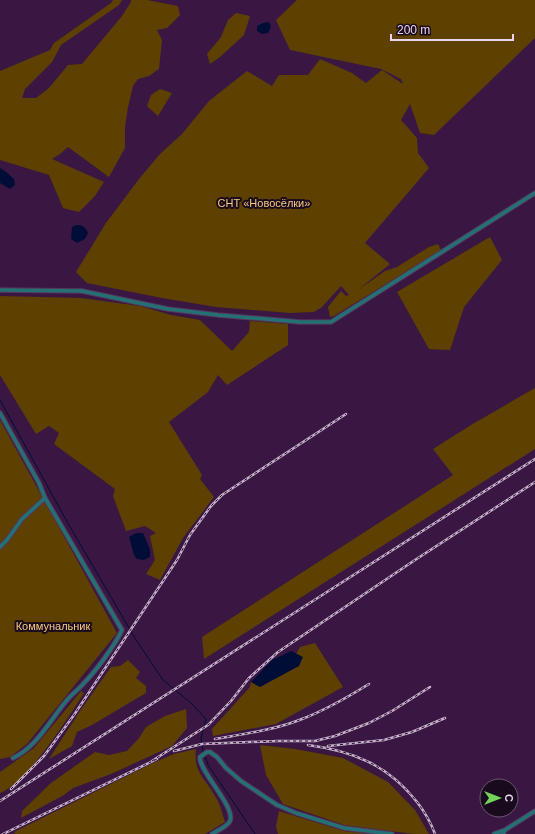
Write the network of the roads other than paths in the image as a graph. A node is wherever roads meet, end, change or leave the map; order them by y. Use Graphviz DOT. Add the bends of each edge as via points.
graph roads {
  1 [pos="535,193"];
  2 [pos="0,290"];
  3 [pos="0,413"];
  4 [pos="45,498"];
  5 [pos="0,547"];
  6 [pos="13,758"];
  7 [pos="535,811"];
  8 [pos="504,832"];
  9 [pos="212,834"];
  10 [pos="392,834"];
  11 [pos="494,834"];
  1 -- 2 [label="street" via="331,322 218,316 168,309 82,291"];
  3 -- 4 [label="street"];
  4 -- 5 [label="street" via="22,519"];
  4 -- 6 [label="street" via="122,630 86,681 36,740"];
  7 -- 8 [label="street"];
  8 -- 11 [label="street"];
  9 -- 10 [label="street" via="229,823 231,818 218,789 199,761 200,756 207,752 217,757 241,781 277,805 344,828"];
}
